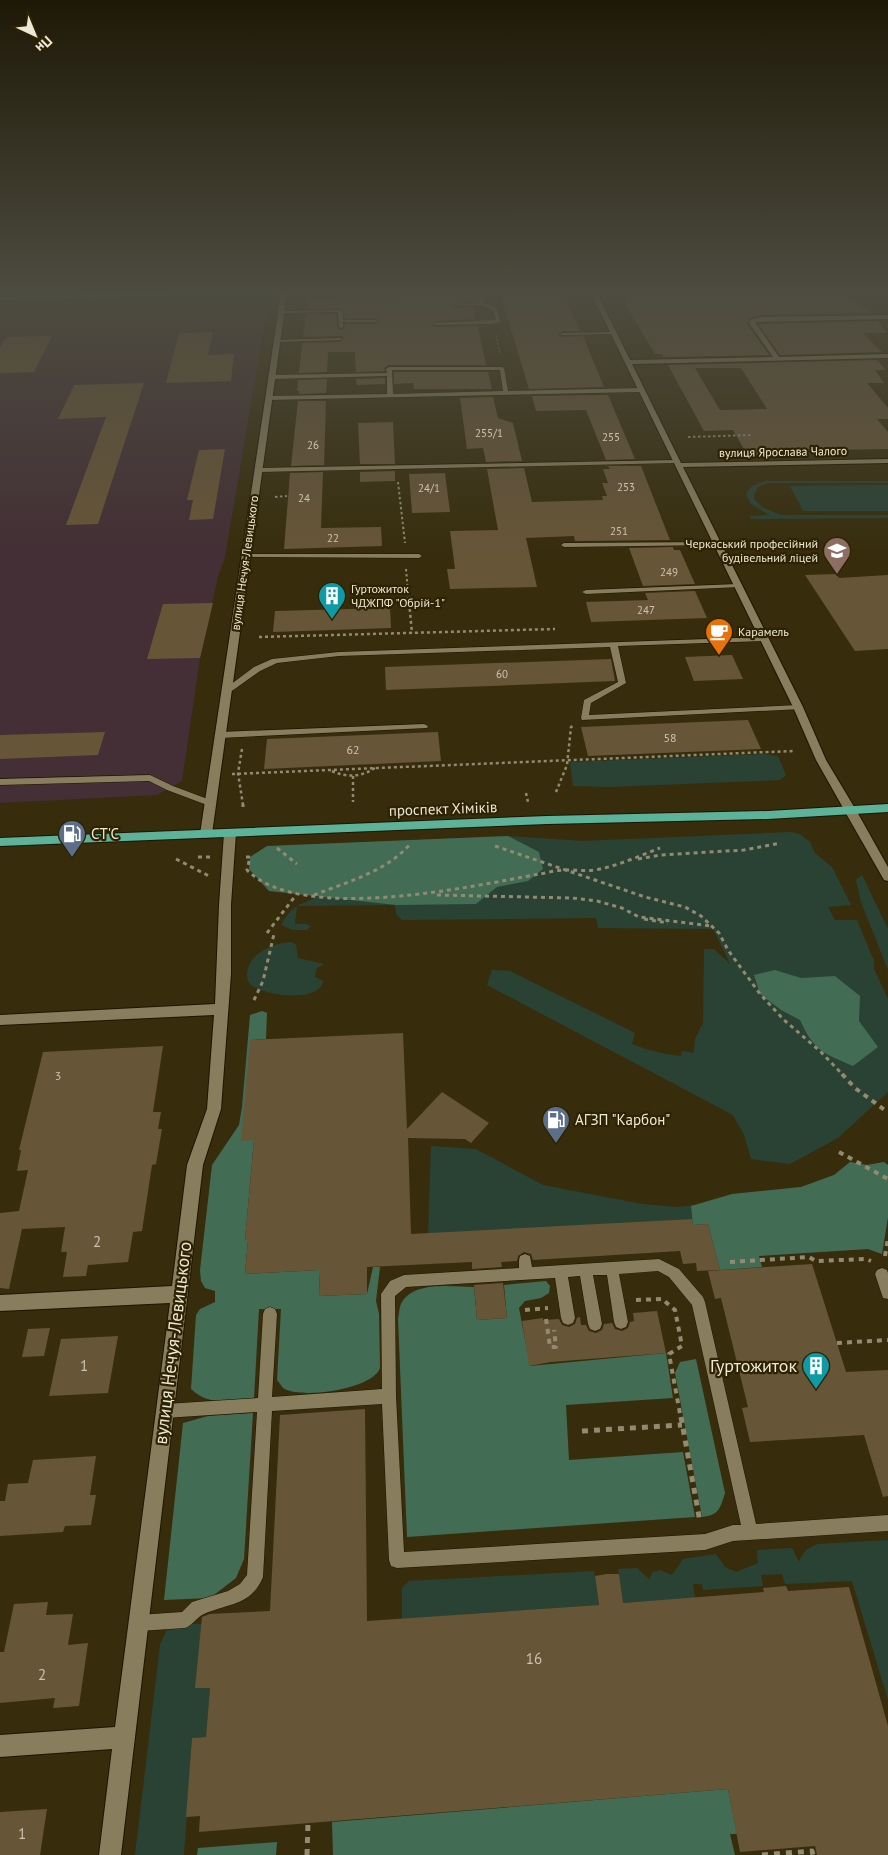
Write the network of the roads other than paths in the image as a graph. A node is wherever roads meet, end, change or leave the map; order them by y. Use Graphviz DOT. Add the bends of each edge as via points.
graph roads {
  1 [pos="272,380"];
  2 [pos="389,380"];
  3 [pos="504,380"];
  4 [pos="636,380"];
  5 [pos="641,390"];
  6 [pos="506,393"];
  7 [pos="390,394"];
  8 [pos="269,398"];
  9 [pos="888,461"];
  10 [pos="677,463"];
  11 [pos="259,470"];
  12 [pos="716,543"];
  13 [pos="564,545"];
  14 [pos="246,556"];
  15 [pos="419,556"];
  16 [pos="738,586"];
  17 [pos="586,592"];
  18 [pos="764,639"];
  19 [pos="614,646"];
  20 [pos="226,691"];
  21 [pos="798,707"];
  22 [pos="424,726"];
  23 [pos="220,735"];
  24 [pos="0,782"];
  25 [pos="210,803"];
  26 [pos="888,808"];
  27 [pos="850,810"];
  28 [pos="230,833"];
  29 [pos="206,834"];
  30 [pos="0,842"];
  31 [pos="888,877"];
  32 [pos="221,1008"];
  33 [pos="0,1020"];
  34 [pos="612,1268"];
  35 [pos="878,1268"];
  36 [pos="586,1270"];
  37 [pos="561,1271"];
  38 [pos="888,1293"];
  39 [pos="179,1294"];
  40 [pos="0,1303"];
  41 [pos="270,1314"];
  42 [pos="568,1318"];
  43 [pos="621,1322"];
  44 [pos="595,1324"];
  45 [pos="389,1396"];
  46 [pos="265,1404"];
  47 [pos="165,1411"];
  48 [pos="888,1523"];
  49 [pos="750,1532"];
  50 [pos="138,1623"];
  51 [pos="124,1737"];
  52 [pos="0,1746"];
  53 [pos="110,1855"];
  1 -- 8 [label="street, вулиця Нечуя-Левицького"];
  2 -- 7 [label="lane"];
  3 -- 6 [label="lane"];
  4 -- 5 [label="street"];
  5 -- 6 [label="lane"];
  5 -- 10 [label="street"];
  6 -- 7 [label="lane"];
  7 -- 8 [label="lane"];
  8 -- 11 [label="street, вулиця Нечуя-Левицького"];
  9 -- 10 [label="street, вулиця Ярослава Чалого"];
  10 -- 11 [label="lane"];
  10 -- 12 [label="street"];
  11 -- 14 [label="street, вулиця Нечуя-Левицького"];
  12 -- 13 [label="lane"];
  12 -- 16 [label="street"];
  14 -- 15 [label="lane"];
  14 -- 20 [label="street, вулиця Нечуя-Левицького"];
  16 -- 17 [label="lane"];
  16 -- 18 [label="street"];
  18 -- 19 [label="lane"];
  18 -- 21 [label="street"];
  19 -- 20 [label="lane" via="339,654 275,661 257,669"];
  19 -- 21 [label="lane" via="622,683 587,702 585,718"];
  20 -- 23 [label="street, вулиця Нечуя-Левицького"];
  21 -- 27 [label="street" via="821,760"];
  22 -- 23 [label="lane"];
  23 -- 25 [label="street, вулиця Нечуя-Левицького"];
  24 -- 25 [label="lane" via="150,778"];
  25 -- 29 [label="street, вулиця Нечуя-Левицького"];
  26 -- 27 [label="main road, проспект Хіміків"];
  27 -- 28 [label="main road, проспект Хіміків"];
  27 -- 31 [label="street"];
  28 -- 29 [label="main road, проспект Хіміків"];
  28 -- 32 [label="street, вулиця Нечуя-Левицького"];
  29 -- 30 [label="main road, проспект Хіміків"];
  32 -- 33 [label="street"];
  32 -- 39 [label="street, вулиця Нечуя-Левицького" via="214,1109 195,1165"];
  34 -- 36 [label="lane"];
  34 -- 43 [label="lane"];
  34 -- 49 [label="lane" via="659,1265 674,1273 698,1302"];
  35 -- 38 [label="lane"];
  36 -- 37 [label="lane"];
  36 -- 44 [label="lane"];
  37 -- 42 [label="lane"];
  37 -- 45 [label="lane" via="525,1267 404,1281 395,1286 388,1294"];
  39 -- 40 [label="street"];
  39 -- 47 [label="street, вулиця Нечуя-Левицького"];
  41 -- 46 [label="lane"];
  45 -- 46 [label="lane"];
  45 -- 49 [label="lane" via="397,1560 706,1542 733,1533"];
  46 -- 47 [label="lane"];
  46 -- 50 [label="lane" via="255,1577 246,1590 232,1598 198,1608 185,1620"];
  47 -- 50 [label="street, вулиця Нечуя-Левицького"];
  48 -- 49 [label="lane"];
  50 -- 51 [label="street, вулиця Нечуя-Левицького"];
  51 -- 52 [label="street"];
  51 -- 53 [label="street, вулиця Нечуя-Левицького"];
}
